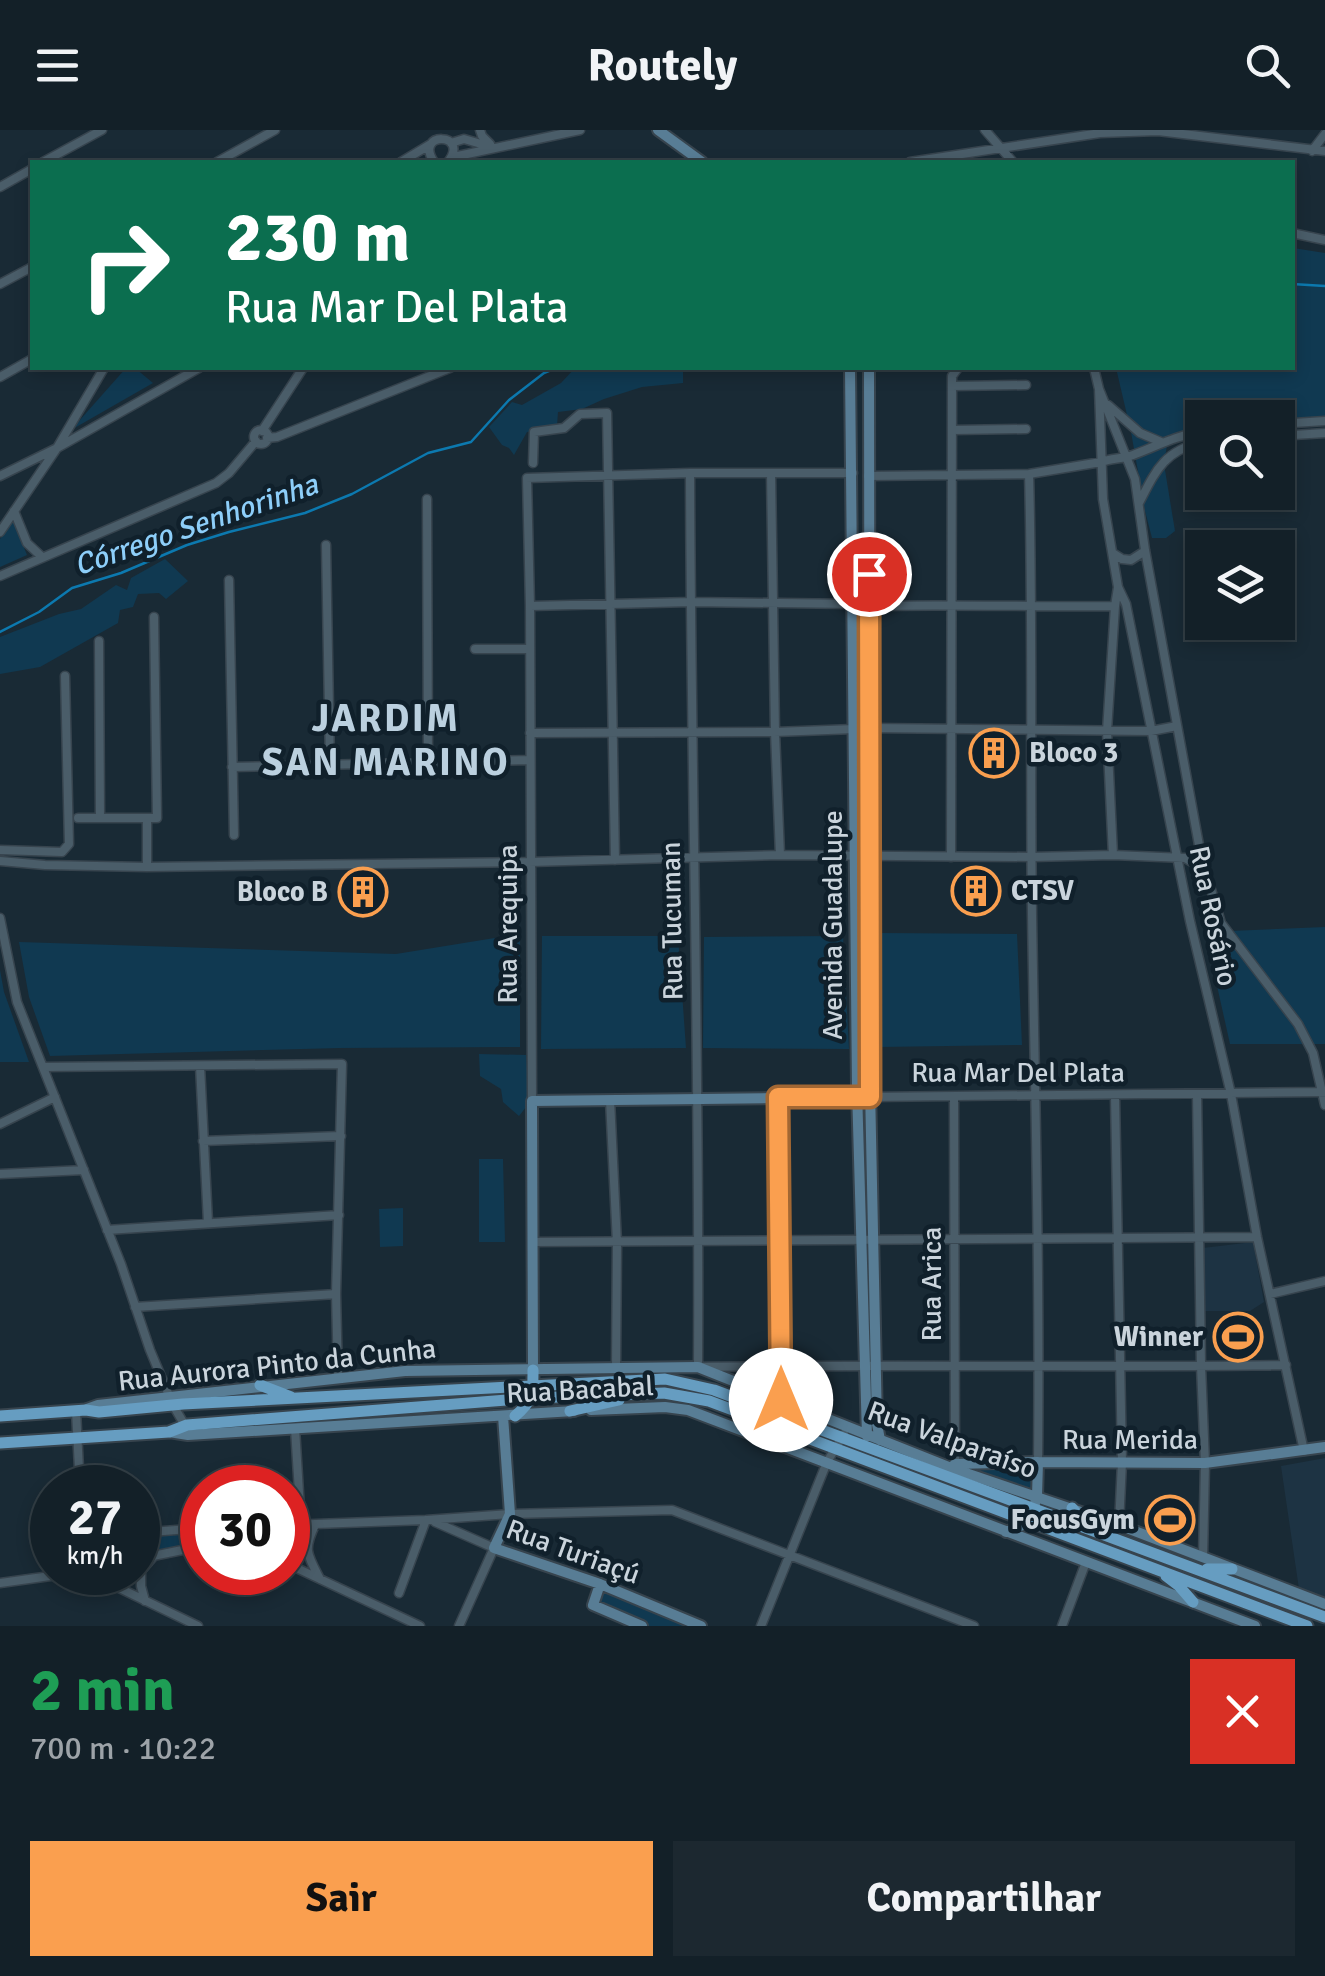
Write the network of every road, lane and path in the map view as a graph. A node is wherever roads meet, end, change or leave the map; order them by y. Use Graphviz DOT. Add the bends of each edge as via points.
graph roads {
  1 [pos="102,130"];
  2 [pos="275,130"];
  3 [pos="454,130"];
  4 [pos="470,130"];
  5 [pos="480,130"];
  6 [pos="580,130"];
  7 [pos="658,130"];
  8 [pos="985,130"];
  9 [pos="1325,134"];
  10 [pos="464,139"];
  11 [pos="431,144"];
  12 [pos="492,148"];
  13 [pos="1001,148"];
  14 [pos="450,151"];
  15 [pos="1312,151"];
  16 [pos="62,152"];
  17 [pos="1325,152"];
  18 [pos="47,160"];
  19 [pos="67,160"];
  20 [pos="221,160"];
  21 [pos="405,160"];
  22 [pos="432,160"];
  23 [pos="699,160"];
  24 [pos="923,160"];
  25 [pos="1011,160"];
  26 [pos="30,169"];
  27 [pos="0,187"];
  28 [pos="1295,234"];
  29 [pos="1325,240"];
  30 [pos="30,268"];
  31 [pos="0,284"];
  32 [pos="30,360"];
  33 [pos="103,370"];
  34 [pos="195,370"];
  35 [pos="302,370"];
  36 [pos="445,370"];
  37 [pos="850,370"];
  38 [pos="869,370"];
  39 [pos="956,370"];
  40 [pos="1094,370"];
  41 [pos="0,376"];
  42 [pos="1026,385"];
  43 [pos="952,386"];
  44 [pos="1099,389"];
  45 [pos="1104,400"];
  46 [pos="1325,420"];
  47 [pos="1295,423"];
  48 [pos="1026,429"];
  49 [pos="953,430"];
  50 [pos="1325,433"];
  51 [pos="265,434"];
  52 [pos="1185,434"];
  53 [pos="1295,435"];
  54 [pos="1161,442"];
  55 [pos="1185,446"];
  56 [pos="57,448"];
  57 [pos="1127,457"];
  58 [pos="1102,462"];
  59 [pos="533,463"];
  60 [pos="690,473"];
  61 [pos="853,473"];
  62 [pos="771,474"];
  63 [pos="1029,474"];
  64 [pos="953,475"];
  65 [pos="0,476"];
  66 [pos="608,476"];
  67 [pos="868,476"];
  68 [pos="426,499"];
  69 [pos="1139,503"];
  70 [pos="14,510"];
  71 [pos="0,532"];
  72 [pos="326,545"];
  73 [pos="1145,550"];
  74 [pos="1114,554"];
  75 [pos="42,557"];
  76 [pos="0,576"];
  77 [pos="229,580"];
  78 [pos="1118,587"];
  79 [pos="690,602"];
  80 [pos="610,604"];
  81 [pos="772,604"];
  82 [pos="854,604"];
  83 [pos="952,604"];
  84 [pos="530,606"];
  85 [pos="870,606"];
  86 [pos="1032,606"];
  87 [pos="1114,606"];
  88 [pos="154,618"];
  89 [pos="99,641"];
  90 [pos="530,648"];
  91 [pos="475,649"];
  92 [pos="65,676"];
  93 [pos="1177,726"];
  94 [pos="870,728"];
  95 [pos="854,729"];
  96 [pos="1032,729"];
  97 [pos="952,730"];
  98 [pos="1108,731"];
  99 [pos="1152,731"];
  100 [pos="692,732"];
  101 [pos="775,732"];
  102 [pos="530,733"];
  103 [pos="614,733"];
  104 [pos="530,760"];
  105 [pos="428,762"];
  106 [pos="330,765"];
  107 [pos="232,767"];
  108 [pos="78,818"];
  109 [pos="100,818"];
  110 [pos="147,818"];
  111 [pos="234,835"];
  112 [pos="0,850"];
  113 [pos="780,855"];
  114 [pos="856,855"];
  115 [pos="869,855"];
  116 [pos="1113,856"];
  117 [pos="693,857"];
  118 [pos="952,857"];
  119 [pos="1177,857"];
  120 [pos="1032,858"];
  121 [pos="615,860"];
  122 [pos="0,861"];
  123 [pos="530,862"];
  124 [pos="147,867"];
  125 [pos="1204,868"];
  126 [pos="0,918"];
  127 [pos="200,1066"];
  128 [pos="44,1067"];
  129 [pos="1324,1092"];
  130 [pos="1196,1094"];
  131 [pos="1231,1094"];
  132 [pos="1034,1096"];
  133 [pos="1115,1096"];
  134 [pos="778,1097"];
  135 [pos="870,1097"];
  136 [pos="954,1097"];
  137 [pos="55,1098"];
  138 [pos="698,1098"];
  139 [pos="858,1098"];
  140 [pos="610,1100"];
  141 [pos="532,1101"];
  142 [pos="1325,1105"];
  143 [pos="0,1124"];
  144 [pos="341,1136"];
  145 [pos="203,1142"];
  146 [pos="84,1170"];
  147 [pos="0,1174"];
  148 [pos="339,1216"];
  149 [pos="208,1222"];
  150 [pos="108,1230"];
  151 [pos="1257,1236"];
  152 [pos="1198,1237"];
  153 [pos="1116,1238"];
  154 [pos="869,1239"];
  155 [pos="1037,1239"];
  156 [pos="954,1240"];
  157 [pos="698,1241"];
  158 [pos="778,1241"];
  159 [pos="532,1242"];
  160 [pos="617,1243"];
  161 [pos="1325,1281"];
  162 [pos="336,1294"];
  163 [pos="1270,1294"];
  164 [pos="135,1307"];
  165 [pos="1286,1365"];
  166 [pos="782,1366"];
  167 [pos="870,1366"];
  168 [pos="1121,1366"];
  169 [pos="1201,1366"];
  170 [pos="955,1367"];
  171 [pos="616,1368"];
  172 [pos="698,1368"];
  173 [pos="1039,1368"];
  174 [pos="533,1370"];
  175 [pos="338,1377"];
  176 [pos="260,1386"];
  177 [pos="532,1392"];
  178 [pos="664,1393"];
  179 [pos="170,1398"];
  180 [pos="295,1399"];
  181 [pos="866,1399"];
  182 [pos="781,1400"];
  183 [pos="81,1410"];
  184 [pos="570,1411"];
  185 [pos="0,1416"];
  186 [pos="509,1416"];
  187 [pos="295,1428"];
  188 [pos="187,1430"];
  189 [pos="867,1433"];
  190 [pos="842,1437"];
  191 [pos="77,1438"];
  192 [pos="880,1440"];
  193 [pos="0,1443"];
  194 [pos="1325,1447"];
  195 [pos="1304,1451"];
  196 [pos="869,1454"];
  197 [pos="827,1462"];
  198 [pos="1038,1462"];
  199 [pos="1122,1462"];
  200 [pos="1205,1463"];
  201 [pos="79,1465"];
  202 [pos="297,1465"];
  203 [pos="953,1466"];
  204 [pos="875,1481"];
  205 [pos="1037,1496"];
  206 [pos="1072,1508"];
  207 [pos="510,1514"];
  208 [pos="1032,1516"];
  209 [pos="428,1520"];
  210 [pos="310,1525"];
  211 [pos="315,1525"];
  212 [pos="1120,1525"];
  213 [pos="1088,1529"];
  214 [pos="1006,1532"];
  215 [pos="494,1548"];
  216 [pos="789,1556"];
  217 [pos="1086,1562"];
  218 [pos="1199,1563"];
  219 [pos="1146,1564"];
  220 [pos="1232,1569"];
  221 [pos="310,1574"];
  222 [pos="320,1578"];
  223 [pos="30,1579"];
  224 [pos="0,1583"];
  225 [pos="600,1584"];
  226 [pos="399,1593"];
  227 [pos="133,1595"];
  228 [pos="143,1595"];
  229 [pos="144,1600"];
  230 [pos="1192,1602"];
  231 [pos="1325,1604"];
  232 [pos="1325,1617"];
  233 [pos="198,1626"];
  234 [pos="420,1626"];
  235 [pos="459,1626"];
  236 [pos="642,1626"];
  237 [pos="701,1626"];
  238 [pos="761,1626"];
  239 [pos="974,1626"];
  240 [pos="1062,1626"];
  241 [pos="1255,1626"];
  242 [pos="1307,1626"];
  1 -- 16 [label="street"];
  2 -- 20 [label="street"];
  3 -- 14 [label="street"];
  4 -- 10 [label="street"];
  5 -- 12 [label="street"];
  6 -- 12 [label="street"];
  7 -- 23 [label="street"];
  8 -- 13 [label="street"];
  9 -- 15 [label="street"];
  10 -- 12 [label="street"];
  10 -- 14 [label="street"];
  11 -- 14 [label="street"];
  11 -- 21 [label="street"];
  11 -- 22 [label="street"];
  12 -- 14 [label="street"];
  13 -- 15 [label="street" via="1158,131"];
  13 -- 24 [label="street"];
  13 -- 25 [label="street"];
  15 -- 17 [label="street"];
  16 -- 18 [label="street"];
  16 -- 19 [label="street"];
  26 -- 27 [label="street"];
  28 -- 29 [label="street"];
  30 -- 31 [label="street"];
  32 -- 41 [label="street"];
  33 -- 56 [label="street"];
  34 -- 56 [label="street"];
  35 -- 51 [label="street"];
  36 -- 51 [label="street" via="276,437"];
  37 -- 61 [label="street, Avenida Guadalupe"];
  38 -- 67 [label="street, Avenida Guadalupe"];
  39 -- 43 [label="street"];
  40 -- 44 [label="street, Rua Rosário"];
  42 -- 43 [label="street"];
  43 -- 49 [label="street"];
  44 -- 45 [label="street, Rua Rosário"];
  44 -- 58 [label="street, Rua Rosário"];
  45 -- 54 [label="street" via="1140,433"];
  45 -- 57 [label="street, Rua Rosário"];
  46 -- 47 [label="street"];
  48 -- 49 [label="street"];
  49 -- 64 [label="street"];
  50 -- 53 [label="street"];
  51 -- 75 [label="street" via="254,435 256,441 216,484"];
  52 -- 54 [label="street"];
  54 -- 57 [label="street"];
  55 -- 69 [label="street" via="1156,472"];
  56 -- 65 [label="street"];
  56 -- 70 [label="street"];
  57 -- 58 [label="street"];
  57 -- 69 [label="street, Rua Rosário"];
  58 -- 63 [label="street"];
  58 -- 74 [label="street, Rua Rosário"];
  59 -- 66 [label="street" via="534,432 564,428 580,414 606,412"];
  60 -- 62 [label="street"];
  60 -- 66 [label="street"];
  60 -- 79 [label="street, Rua Tucuman"];
  61 -- 62 [label="street"];
  61 -- 82 [label="street, Avenida Guadalupe"];
  62 -- 81 [label="street"];
  63 -- 64 [label="street"];
  63 -- 86 [label="street"];
  64 -- 67 [label="street"];
  64 -- 83 [label="street"];
  66 -- 80 [label="street"];
  66 -- 84 [label="street, Rua Arequipa" via="527,478"];
  67 -- 85 [label="street, Avenida Guadalupe"];
  68 -- 105 [label="street"];
  69 -- 73 [label="street, Rua Rosário"];
  70 -- 71 [label="street"];
  70 -- 75 [label="street" via="27,543"];
  72 -- 106 [label="street"];
  73 -- 74 [label="street" via="1132,560"];
  73 -- 93 [label="street, Rua Rosário"];
  74 -- 78 [label="street, Rua Rosário"];
  75 -- 76 [label="street"];
  77 -- 107 [label="street"];
  78 -- 87 [label="street"];
  78 -- 99 [label="street, Rua Rosário"];
  79 -- 80 [label="street"];
  79 -- 81 [label="street"];
  79 -- 100 [label="street, Rua Tucuman"];
  80 -- 84 [label="street"];
  80 -- 103 [label="street"];
  81 -- 82 [label="street"];
  81 -- 101 [label="street"];
  82 -- 95 [label="street, Avenida Guadalupe"];
  83 -- 85 [label="street"];
  83 -- 86 [label="street"];
  83 -- 97 [label="street"];
  84 -- 90 [label="street, Rua Arequipa"];
  85 -- 94 [label="street, Avenida Guadalupe"];
  86 -- 87 [label="street"];
  86 -- 96 [label="street"];
  87 -- 98 [label="street"];
  88 -- 110 [label="street" via="157,818"];
  89 -- 109 [label="street"];
  90 -- 91 [label="street"];
  90 -- 102 [label="street, Rua Arequipa"];
  92 -- 112 [label="street" via="69,844 62,852"];
  93 -- 99 [label="street"];
  93 -- 125 [label="street, Rua Rosário"];
  94 -- 97 [label="street"];
  94 -- 115 [label="street, Avenida Guadalupe"];
  95 -- 101 [label="street"];
  95 -- 114 [label="street, Avenida Guadalupe"];
  96 -- 97 [label="street"];
  96 -- 98 [label="street"];
  96 -- 120 [label="street"];
  97 -- 118 [label="street"];
  98 -- 99 [label="street"];
  98 -- 116 [label="street"];
  99 -- 119 [label="street, Rua Rosário"];
  100 -- 101 [label="street"];
  100 -- 103 [label="street"];
  100 -- 117 [label="street, Rua Tucuman"];
  101 -- 113 [label="street"];
  102 -- 103 [label="street"];
  102 -- 104 [label="street, Rua Arequipa"];
  103 -- 121 [label="street"];
  104 -- 105 [label="street"];
  104 -- 123 [label="street, Rua Arequipa"];
  105 -- 106 [label="street"];
  106 -- 107 [label="street"];
  107 -- 111 [label="street"];
  108 -- 109 [label="street"];
  109 -- 110 [label="street"];
  110 -- 124 [label="street"];
  113 -- 114 [label="street"];
  113 -- 117 [label="street"];
  114 -- 115 [label="street"];
  114 -- 139 [label="street, Avenida Guadalupe"];
  115 -- 118 [label="street"];
  115 -- 135 [label="street, Avenida Guadalupe"];
  116 -- 119 [label="street"];
  116 -- 120 [label="street"];
  117 -- 121 [label="street"];
  117 -- 138 [label="street, Rua Tucuman"];
  118 -- 120 [label="street"];
  119 -- 125 [label="street"];
  119 -- 131 [label="street, Rua Rosário"];
  120 -- 132 [label="street"];
  121 -- 123 [label="street"];
  122 -- 124 [label="street"];
  123 -- 124 [label="street"];
  123 -- 141 [label="street, Rua Arequipa"];
  125 -- 129 [label="street, Rua Rosário" via="1221,923 1298,1024"];
  126 -- 128 [label="street" via="17,1002"];
  127 -- 128 [label="street"];
  127 -- 144 [label="street" via="342,1064"];
  127 -- 145 [label="street"];
  128 -- 137 [label="street"];
  129 -- 131 [label="street, Rua Mar Del Plata"];
  129 -- 142 [label="street, Rua Rosário"];
  130 -- 131 [label="street, Rua Mar Del Plata"];
  130 -- 133 [label="street, Rua Mar Del Plata"];
  130 -- 152 [label="street"];
  131 -- 151 [label="street, Rua Rosário"];
  132 -- 133 [label="street, Rua Mar Del Plata"];
  132 -- 136 [label="street, Rua Mar Del Plata"];
  132 -- 155 [label="street"];
  133 -- 153 [label="street"];
  134 -- 138 [label="street, Rua Mar Del Plata"];
  134 -- 139 [label="street, Rua Mar Del Plata"];
  134 -- 158 [label="street"];
  135 -- 136 [label="street, Rua Mar Del Plata"];
  135 -- 139 [label="street, Rua Mar Del Plata"];
  135 -- 154 [label="street, Avenida Guadalupe"];
  136 -- 156 [label="street, Rua Arica"];
  137 -- 143 [label="street"];
  137 -- 146 [label="street"];
  138 -- 140 [label="street, Rua Mar Del Plata"];
  138 -- 157 [label="street, Rua Tucuman"];
  139 -- 154 [label="street, Avenida Guadalupe"];
  140 -- 141 [label="street, Rua Mar Del Plata"];
  140 -- 160 [label="street"];
  141 -- 159 [label="street, Rua Arequipa"];
  144 -- 145 [label="street"];
  144 -- 148 [label="street"];
  145 -- 149 [label="street"];
  146 -- 147 [label="street"];
  146 -- 150 [label="street"];
  148 -- 149 [label="street"];
  148 -- 162 [label="street"];
  149 -- 150 [label="street"];
  150 -- 164 [label="street"];
  151 -- 152 [label="street"];
  151 -- 163 [label="street, Rua Rosário"];
  152 -- 153 [label="street"];
  152 -- 169 [label="street"];
  153 -- 155 [label="street"];
  153 -- 168 [label="street"];
  154 -- 156 [label="street"];
  154 -- 158 [label="street"];
  154 -- 167 [label="street, Avenida Guadalupe"];
  155 -- 156 [label="street"];
  155 -- 173 [label="street"];
  156 -- 170 [label="street, Rua Arica"];
  157 -- 158 [label="street"];
  157 -- 160 [label="street"];
  157 -- 172 [label="street, Rua Tucuman"];
  158 -- 166 [label="street"];
  159 -- 160 [label="street"];
  159 -- 174 [label="street, Rua Arequipa"];
  160 -- 171 [label="street"];
  161 -- 163 [label="street"];
  162 -- 164 [label="street"];
  162 -- 175 [label="street"];
  163 -- 165 [label="street, Rua Rosário"];
  164 -- 179 [label="street"];
  165 -- 169 [label="street"];
  165 -- 195 [label="street, Rua Rosário"];
  166 -- 167 [label="street"];
  166 -- 172 [label="street"];
  166 -- 182 [label="street"];
  167 -- 170 [label="street"];
  167 -- 181 [label="street, Avenida Guadalupe"];
  167 -- 192 [label="street, Avenida Guadalupe"];
  168 -- 169 [label="street"];
  168 -- 173 [label="street"];
  168 -- 199 [label="street"];
  169 -- 200 [label="street"];
  170 -- 173 [label="street"];
  170 -- 203 [label="street, Rua Arica"];
  171 -- 172 [label="street, Rua Valparaíso"];
  171 -- 174 [label="street, Rua Valparaíso"];
  172 -- 182 [label="street, Rua Valparaíso"];
  173 -- 198 [label="street"];
  174 -- 175 [label="street, Rua Aurora Pinto da Cunha"];
  174 -- 177 [label="main road"];
  175 -- 176 [label="street, Rua Aurora Pinto da Cunha"];
  176 -- 179 [label="street, Rua Aurora Pinto da Cunha"];
  176 -- 180 [label="main road"];
  177 -- 178 [label="main road"];
  177 -- 180 [label="main road"];
  177 -- 186 [label="main road" via="526,1407"];
  177 -- 188 [label="main road"];
  177 -- 190 [label="main road" via="665,1379"];
  178 -- 184 [label="main road"];
  178 -- 190 [label="main road"];
  179 -- 180 [label="main road"];
  179 -- 183 [label="main road"];
  179 -- 188 [label="street"];
  181 -- 189 [label="street, Avenida Guadalupe"];
  181 -- 190 [label="street"];
  182 -- 190 [label="street, Rua Valparaíso"];
  183 -- 185 [label="main road"];
  183 -- 191 [label="street"];
  184 -- 186 [label="street, Rua Bacabal"];
  184 -- 197 [label="street, Rua Bacabal" via="688,1410"];
  186 -- 187 [label="street, Rua Bacabal"];
  186 -- 207 [label="street"];
  187 -- 188 [label="street, Rua Bacabal"];
  187 -- 202 [label="street"];
  188 -- 191 [label="main road"];
  189 -- 190 [label="street, Rua Valparaíso"];
  189 -- 192 [label="street, Rua Valparaíso"];
  189 -- 196 [label="street, Avenida Guadalupe"];
  190 -- 196 [label="main road"];
  190 -- 197 [label="street"];
  191 -- 193 [label="main road"];
  191 -- 201 [label="street"];
  192 -- 203 [label="street, Rua Valparaíso"];
  194 -- 195 [label="street, Rua Merida"];
  195 -- 200 [label="street, Rua Merida"];
  196 -- 204 [label="street, Avenida Guadalupe"];
  196 -- 208 [label="main road"];
  197 -- 204 [label="street, Rua Bacabal"];
  197 -- 216 [label="street"];
  198 -- 199 [label="street, Rua Merida"];
  198 -- 203 [label="street, Rua Merida"];
  198 -- 205 [label="street"];
  199 -- 200 [label="street, Rua Merida"];
  199 -- 212 [label="street"];
  200 -- 218 [label="street"];
  203 -- 205 [label="street, Rua Valparaíso"];
  204 -- 214 [label="street, Rua Bacabal"];
  205 -- 206 [label="street, Rua Valparaíso"];
  205 -- 208 [label="street"];
  206 -- 212 [label="street, Rua Valparaíso"];
  206 -- 213 [label="main road"];
  207 -- 209 [label="street"];
  207 -- 215 [label="street"];
  207 -- 216 [label="street" via="672,1510"];
  208 -- 213 [label="main road"];
  208 -- 214 [label="street"];
  208 -- 219 [label="main road"];
  209 -- 211 [label="street"];
  209 -- 215 [label="street, Rua Turiaçú"];
  209 -- 226 [label="street"];
  210 -- 211 [label="street"];
  211 -- 222 [label="street" via="306,1550"];
  212 -- 218 [label="street, Rua Valparaíso"];
  213 -- 218 [label="main road"];
  214 -- 217 [label="street, Rua Bacabal"];
  215 -- 225 [label="street, Rua Turiaçú"];
  215 -- 235 [label="street"];
  216 -- 238 [label="street"];
  216 -- 239 [label="street"];
  217 -- 230 [label="street, Rua Bacabal"];
  217 -- 240 [label="street"];
  218 -- 220 [label="main road"];
  218 -- 232 [label="main road"];
  219 -- 230 [label="main road"];
  219 -- 242 [label="main road"];
  220 -- 231 [label="street"];
  221 -- 222 [label="street"];
  222 -- 234 [label="street"];
  223 -- 224 [label="street"];
  225 -- 236 [label="street" via="593,1605"];
  225 -- 237 [label="street, Rua Turiaçú"];
  227 -- 229 [label="street"];
  228 -- 229 [label="street"];
  229 -- 233 [label="street"];
  230 -- 241 [label="street, Rua Bacabal"];
}
